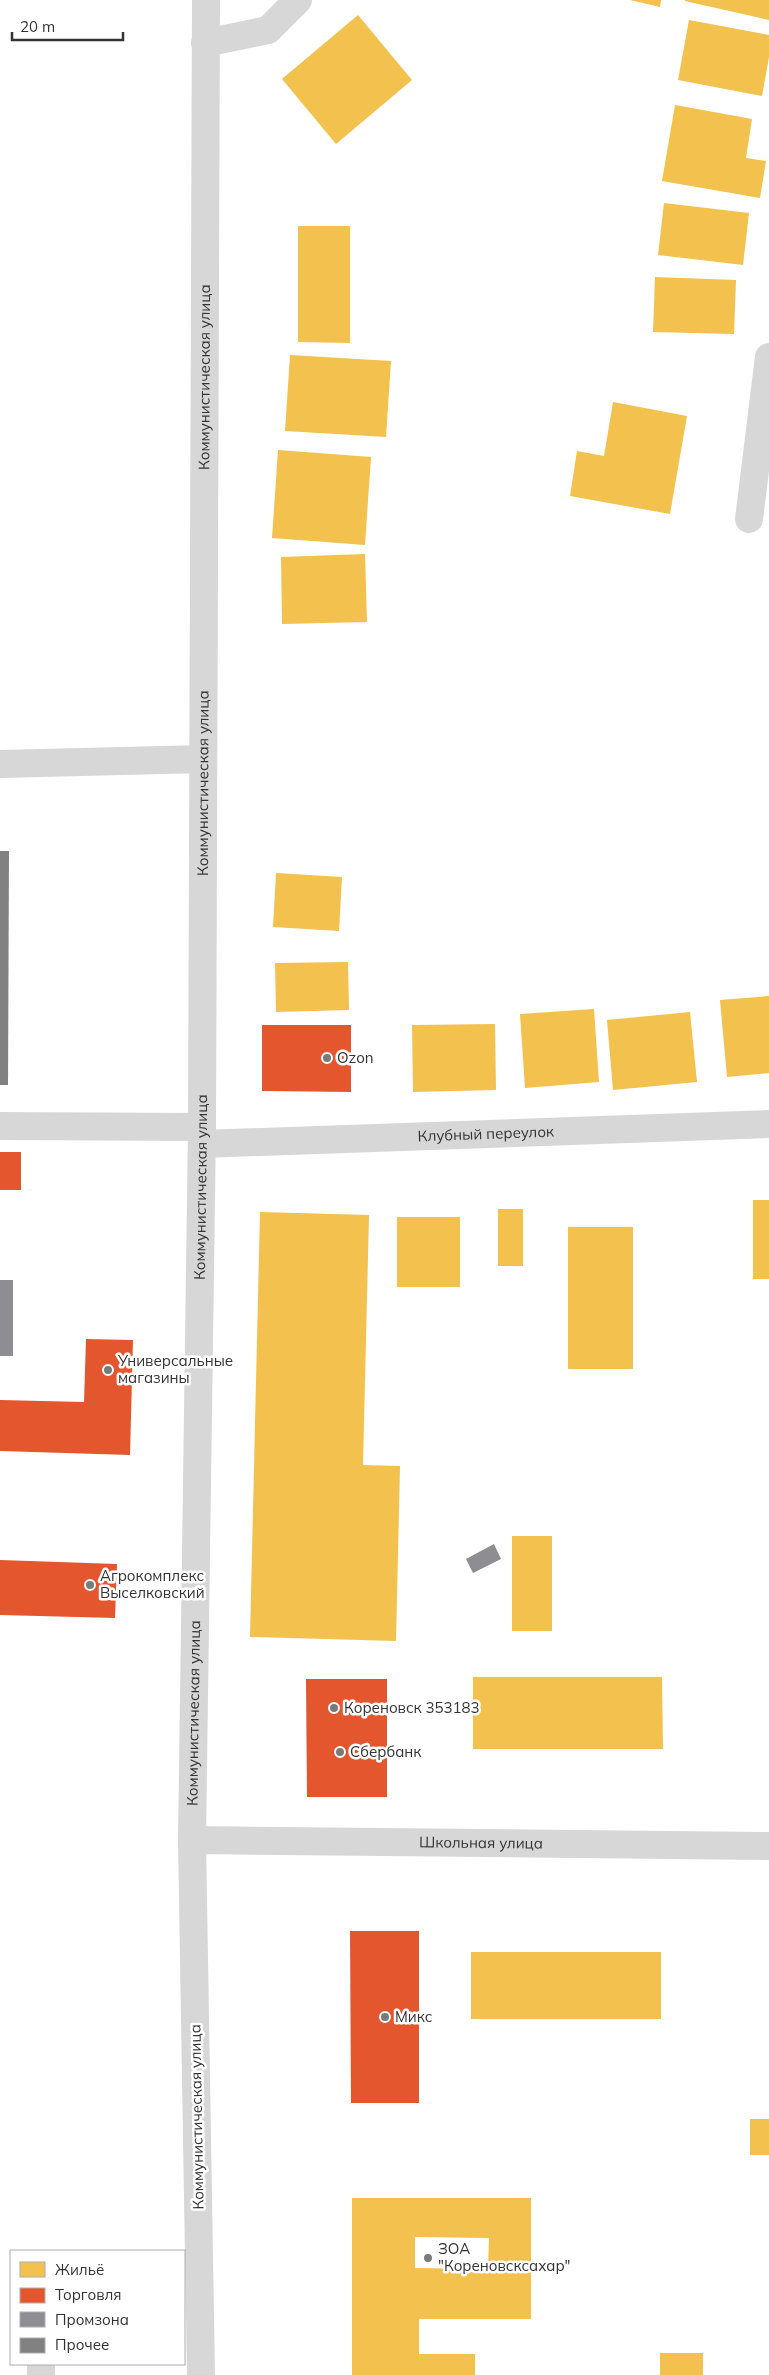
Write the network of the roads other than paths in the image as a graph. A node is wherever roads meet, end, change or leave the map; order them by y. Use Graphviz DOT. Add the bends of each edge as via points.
graph roads {
  1 [pos="206,0"];
  2 [pos="298,0"];
  3 [pos="206,43"];
  4 [pos="769,357"];
  5 [pos="749,519"];
  6 [pos="203,759"];
  7 [pos="0,764"];
  8 [pos="769,1124"];
  9 [pos="0,1126"];
  10 [pos="202,1135"];
  11 [pos="192,1840"];
  12 [pos="769,1846"];
  13 [pos="201,2375"];
  1 -- 3 [label="street, Коммунистическая улица"];
  2 -- 3 [label="street" via="268,30"];
  3 -- 6 [label="street, Коммунистическая улица"];
  4 -- 5 [label="street"];
  6 -- 7 [label="street"];
  6 -- 10 [label="street, Коммунистическая улица"];
  8 -- 10 [label="street, Клубный переулок"];
  9 -- 10 [label="street, Клубный переулок"];
  10 -- 11 [label="street, Коммунистическая улица"];
  11 -- 12 [label="street, Школьная улица"];
  11 -- 13 [label="street, Коммунистическая улица"];
}
